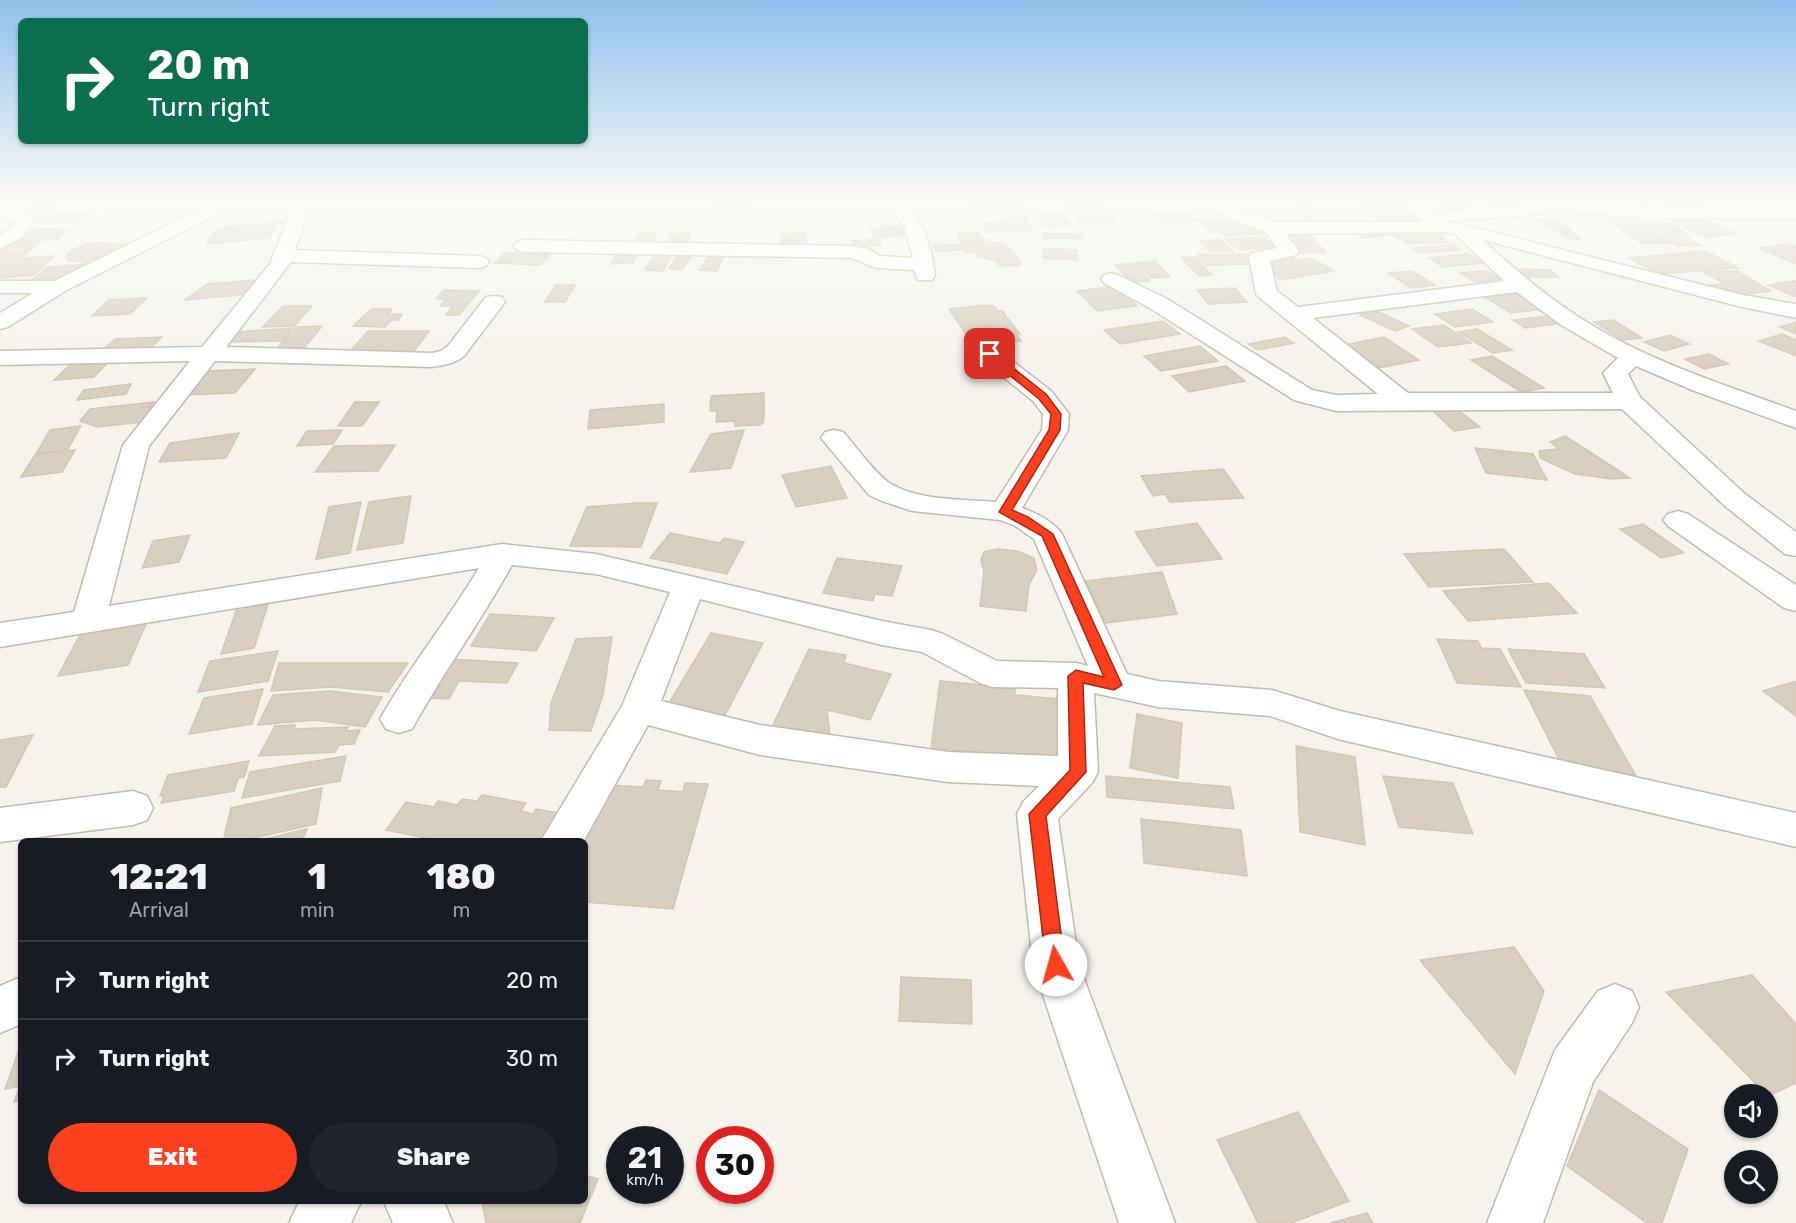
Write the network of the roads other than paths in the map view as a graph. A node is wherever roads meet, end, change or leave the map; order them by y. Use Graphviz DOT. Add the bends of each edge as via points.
graph roads {
  1 [pos="120,256"];
  2 [pos="283,256"];
  3 [pos="285,256"];
  4 [pos="866,256"];
  5 [pos="922,256"];
  6 [pos="1264,256"];
  7 [pos="1484,256"];
  8 [pos="1565,256"];
  9 [pos="479,262"];
  10 [pos="1111,279"];
  11 [pos="1522,285"];
  12 [pos="0,287"];
  13 [pos="58,287"];
  14 [pos="494,302"];
  15 [pos="1795,311"];
  16 [pos="1294,314"];
  17 [pos="0,322"];
  18 [pos="208,354"];
  19 [pos="990,354"];
  20 [pos="1634,356"];
  21 [pos="0,358"];
  22 [pos="1402,401"];
  23 [pos="1629,401"];
  24 [pos="1796,420"];
  25 [pos="834,438"];
  26 [pos="1005,512"];
  27 [pos="1678,520"];
  28 [pos="1796,547"];
  29 [pos="502,554"];
  30 [pos="688,588"];
  31 [pos="1796,600"];
  32 [pos="88,622"];
  33 [pos="0,635"];
  34 [pos="1095,680"];
  35 [pos="639,709"];
  36 [pos="399,719"];
  37 [pos="1078,772"];
  38 [pos="133,808"];
  39 [pos="0,825"];
  40 [pos="1796,830"];
  41 [pos="563,838"];
  42 [pos="18,1001"];
  43 [pos="1615,1007"];
  44 [pos="0,1010"];
  45 [pos="331,1204"];
  46 [pos="413,1204"];
  47 [pos="317,1223"];
  48 [pos="425,1223"];
  49 [pos="1147,1223"];
  50 [pos="1515,1223"];
  1 -- 13 [label="street"];
  2 -- 18 [label="street" via="280,265"];
  3 -- 9 [label="street"];
  4 -- 5 [label="street" via="876,262 924,270"];
  6 -- 16 [label="street" via="1259,257 1267,294"];
  7 -- 11 [label="street"];
  8 -- 15 [label="street"];
  10 -- 22 [label="street" via="1161,305 1303,395 1336,403"];
  11 -- 16 [label="street"];
  11 -- 20 [label="street" via="1608,344"];
  12 -- 13 [label="street"];
  13 -- 17 [label="street"];
  14 -- 18 [label="street" via="456,351 441,359"];
  16 -- 22 [label="street"];
  18 -- 21 [label="street"];
  18 -- 32 [label="street" via="136,445"];
  19 -- 26 [label="street" via="1042,396 1056,414 1055,430"];
  20 -- 23 [label="street" via="1615,373"];
  20 -- 24 [label="street"];
  22 -- 23 [label="street"];
  23 -- 28 [label="street" via="1735,500"];
  25 -- 26 [label="street" via="879,489 903,500"];
  26 -- 34 [label="street" via="1047,534"];
  27 -- 31 [label="street"];
  29 -- 30 [label="street" via="596,564"];
  29 -- 32 [label="street"];
  29 -- 36 [label="street" via="470,612 428,669"];
  30 -- 34 [label="street" via="931,642 992,674"];
  30 -- 35 [label="street"];
  32 -- 33 [label="street"];
  34 -- 37 [label="street"];
  34 -- 40 [label="street" via="1158,694 1272,703 1338,725"];
  35 -- 37 [label="street" via="760,740 948,767"];
  35 -- 41 [label="street"];
  37 -- 49 [label="street" via="1037,814 1056,965"];
  38 -- 39 [label="street"];
  42 -- 44 [label="street"];
  43 -- 50 [label="street" via="1573,1068"];
  45 -- 47 [label="street"];
  46 -- 48 [label="street"];
}
